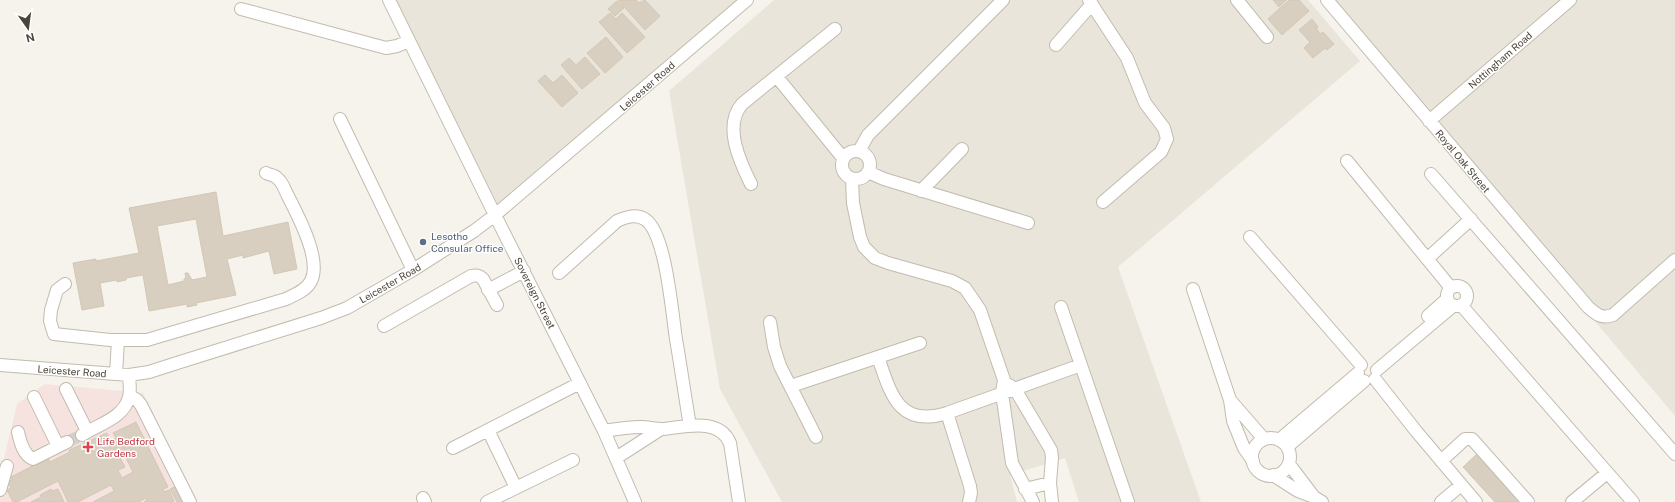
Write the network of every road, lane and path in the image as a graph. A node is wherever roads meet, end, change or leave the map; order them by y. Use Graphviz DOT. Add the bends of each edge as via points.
graph roads {
  1 [pos="389,0"];
  2 [pos="747,0"];
  3 [pos="1003,0"];
  4 [pos="1237,0"];
  5 [pos="1327,0"];
  6 [pos="1570,0"];
  7 [pos="1090,2"];
  8 [pos="241,9"];
  9 [pos="835,29"];
  10 [pos="1267,37"];
  11 [pos="409,41"];
  12 [pos="1056,45"];
  13 [pos="777,77"];
  14 [pos="340,119"];
  15 [pos="1429,120"];
  16 [pos="962,149"];
  17 [pos="859,151"];
  18 [pos="844,158"];
  19 [pos="1347,161"];
  20 [pos="868,172"];
  21 [pos="266,174"];
  22 [pos="1431,174"];
  23 [pos="852,179"];
  24 [pos="750,184"];
  25 [pos="921,191"];
  26 [pos="1103,202"];
  27 [pos="495,215"];
  28 [pos="1471,219"];
  29 [pos="1028,222"];
  30 [pos="1250,237"];
  31 [pos="1427,259"];
  32 [pos="1675,260"];
  33 [pos="413,270"];
  34 [pos="524,271"];
  35 [pos="559,272"];
  36 [pos="65,284"];
  37 [pos="1193,289"];
  38 [pos="488,290"];
  39 [pos="1453,300"];
  40 [pos="497,305"];
  41 [pos="1061,307"];
  42 [pos="770,322"];
  43 [pos="384,326"];
  44 [pos="114,340"];
  45 [pos="920,343"];
  46 [pos="878,357"];
  47 [pos="1081,365"];
  48 [pos="0,366"];
  49 [pos="1368,372"];
  50 [pos="112,374"];
  51 [pos="129,375"];
  52 [pos="1004,380"];
  53 [pos="580,383"];
  54 [pos="791,386"];
  55 [pos="1015,389"];
  56 [pos="66,390"];
  57 [pos="1002,393"];
  58 [pos="130,396"];
  59 [pos="34,397"];
  60 [pos="1230,400"];
  61 [pos="947,413"];
  62 [pos="690,426"];
  63 [pos="660,429"];
  64 [pos="488,430"];
  65 [pos="604,431"];
  66 [pos="18,432"];
  67 [pos="816,437"];
  68 [pos="1264,439"];
  69 [pos="1283,443"];
  70 [pos="453,448"];
  71 [pos="1675,454"];
  72 [pos="616,458"];
  73 [pos="573,460"];
  74 [pos="1253,461"];
  75 [pos="1441,462"];
  76 [pos="1289,464"];
  77 [pos="7,466"];
  78 [pos="1607,473"];
  79 [pos="1273,475"];
  80 [pos="1050,483"];
  81 [pos="1461,485"];
  82 [pos="516,488"];
  83 [pos="1025,489"];
  84 [pos="0,490"];
  85 [pos="1318,500"];
  86 [pos="1631,501"];
  87 [pos="190,502"];
  88 [pos="487,502"];
  89 [pos="635,502"];
  90 [pos="739,502"];
  91 [pos="969,502"];
  92 [pos="1033,502"];
  93 [pos="1052,502"];
  94 [pos="1128,502"];
  95 [pos="1441,502"];
  96 [pos="1476,502"];
  97 [pos="1528,502"];
  98 [pos="1572,502"];
  1 -- 11 [label="street, Sovereign Street"];
  2 -- 27 [label="street, Leicester Road"];
  3 -- 17 [label="street" via="868,136"];
  4 -- 10 [label="street"];
  5 -- 15 [label="street, Royal Oak Street"];
  6 -- 15 [label="street, Nottingham Road"];
  7 -- 12 [label="street"];
  7 -- 26 [label="street" via="1127,58 1142,97 1164,128 1167,139 1161,152"];
  8 -- 11 [label="street" via="386,48"];
  9 -- 13 [label="street"];
  11 -- 27 [label="street, Sovereign Street"];
  13 -- 18 [label="street"];
  13 -- 24 [label="street" via="742,104 734,118 740,162"];
  14 -- 33 [label="street"];
  15 -- 32 [label="street, Royal Oak Street" via="1598,316 1613,314 1620,309"];
  16 -- 25 [label="street"];
  17 -- 18 [label="street" via="848,153"];
  17 -- 20 [label="street" via="869,159"];
  18 -- 23 [label="street" via="842,170"];
  19 -- 31 [label="street"];
  20 -- 23 [label="street" via="864,177"];
  20 -- 25 [label="street"];
  21 -- 44 [label="street" via="277,177 302,222 309,241 313,266 311,281 302,291 286,299 147,340"];
  22 -- 28 [label="street"];
  23 -- 52 [label="street" via="852,203 864,247 875,258 952,281 965,288 980,310"];
  25 -- 29 [label="street"];
  27 -- 33 [label="street, Leicester Road"];
  27 -- 34 [label="street, Sovereign Street"];
  28 -- 31 [label="street"];
  28 -- 71 [label="street"];
  30 -- 49 [label="street"];
  31 -- 39 [label="street"];
  33 -- 51 [label="street, Leicester Road" via="347,308 321,318 177,364"];
  34 -- 38 [label="street"];
  34 -- 53 [label="street, Sovereign Street"];
  35 -- 62 [label="street" via="617,221 638,216 646,220 653,229 665,266"];
  36 -- 44 [label="street" via="57,290 51,310 50,321 54,334"];
  37 -- 60 [label="street"];
  38 -- 40 [label="street"];
  38 -- 43 [label="street" via="480,276 470,276"];
  39 -- 49 [label="street"];
  39 -- 78 [label="street"];
  41 -- 47 [label="street"];
  42 -- 54 [label="street" via="777,357"];
  44 -- 50 [label="street"];
  45 -- 46 [label="street"];
  46 -- 54 [label="street"];
  46 -- 61 [label="street" via="894,399 907,412 929,417"];
  47 -- 55 [label="street"];
  47 -- 94 [label="street"];
  48 -- 50 [label="street, Leicester Road"];
  49 -- 69 [label="street"];
  49 -- 75 [label="street"];
  50 -- 51 [label="street, Leicester Road"];
  51 -- 58 [label="street"];
  52 -- 55 [label="street"];
  52 -- 57 [label="street"];
  53 -- 64 [label="street"];
  53 -- 65 [label="street, Sovereign Street"];
  54 -- 67 [label="street"];
  55 -- 57 [label="street"];
  55 -- 80 [label="street" via="1051,450"];
  56 -- 58 [label="street" via="84,433 119,414"];
  57 -- 61 [label="street"];
  57 -- 83 [label="street" via="1011,458"];
  58 -- 87 [label="street" via="141,405"];
  59 -- 66 [label="street" via="63,444 33,459 24,451"];
  60 -- 68 [label="street"];
  60 -- 74 [label="street" via="1233,421 1244,448"];
  61 -- 91 [label="street" via="970,486"];
  62 -- 63 [label="street"];
  62 -- 90 [label="street" via="713,427 728,438"];
  63 -- 65 [label="street" via="641,427"];
  63 -- 72 [label="street"];
  64 -- 70 [label="street"];
  64 -- 82 [label="street"];
  65 -- 72 [label="street, Sovereign Street"];
  68 -- 69 [label="street" via="1272,438"];
  68 -- 74 [label="street" via="1254,448"];
  69 -- 76 [label="street" via="1290,455"];
  72 -- 89 [label="street, Sovereign Street"];
  73 -- 82 [label="street"];
  74 -- 79 [label="street" via="1262,473"];
  75 -- 81 [label="street"];
  75 -- 97 [label="street" via="1465,439 1472,439"];
  76 -- 79 [label="street" via="1282,472"];
  76 -- 85 [label="street"];
  77 -- 84 [label="street"];
  78 -- 86 [label="street"];
  78 -- 98 [label="street"];
  79 -- 85 [label="street" via="1298,492"];
  80 -- 83 [label="street"];
  80 -- 93 [label="street"];
  81 -- 95 [label="street"];
  81 -- 96 [label="street"];
  82 -- 88 [label="street"];
  83 -- 92 [label="street"];
}
